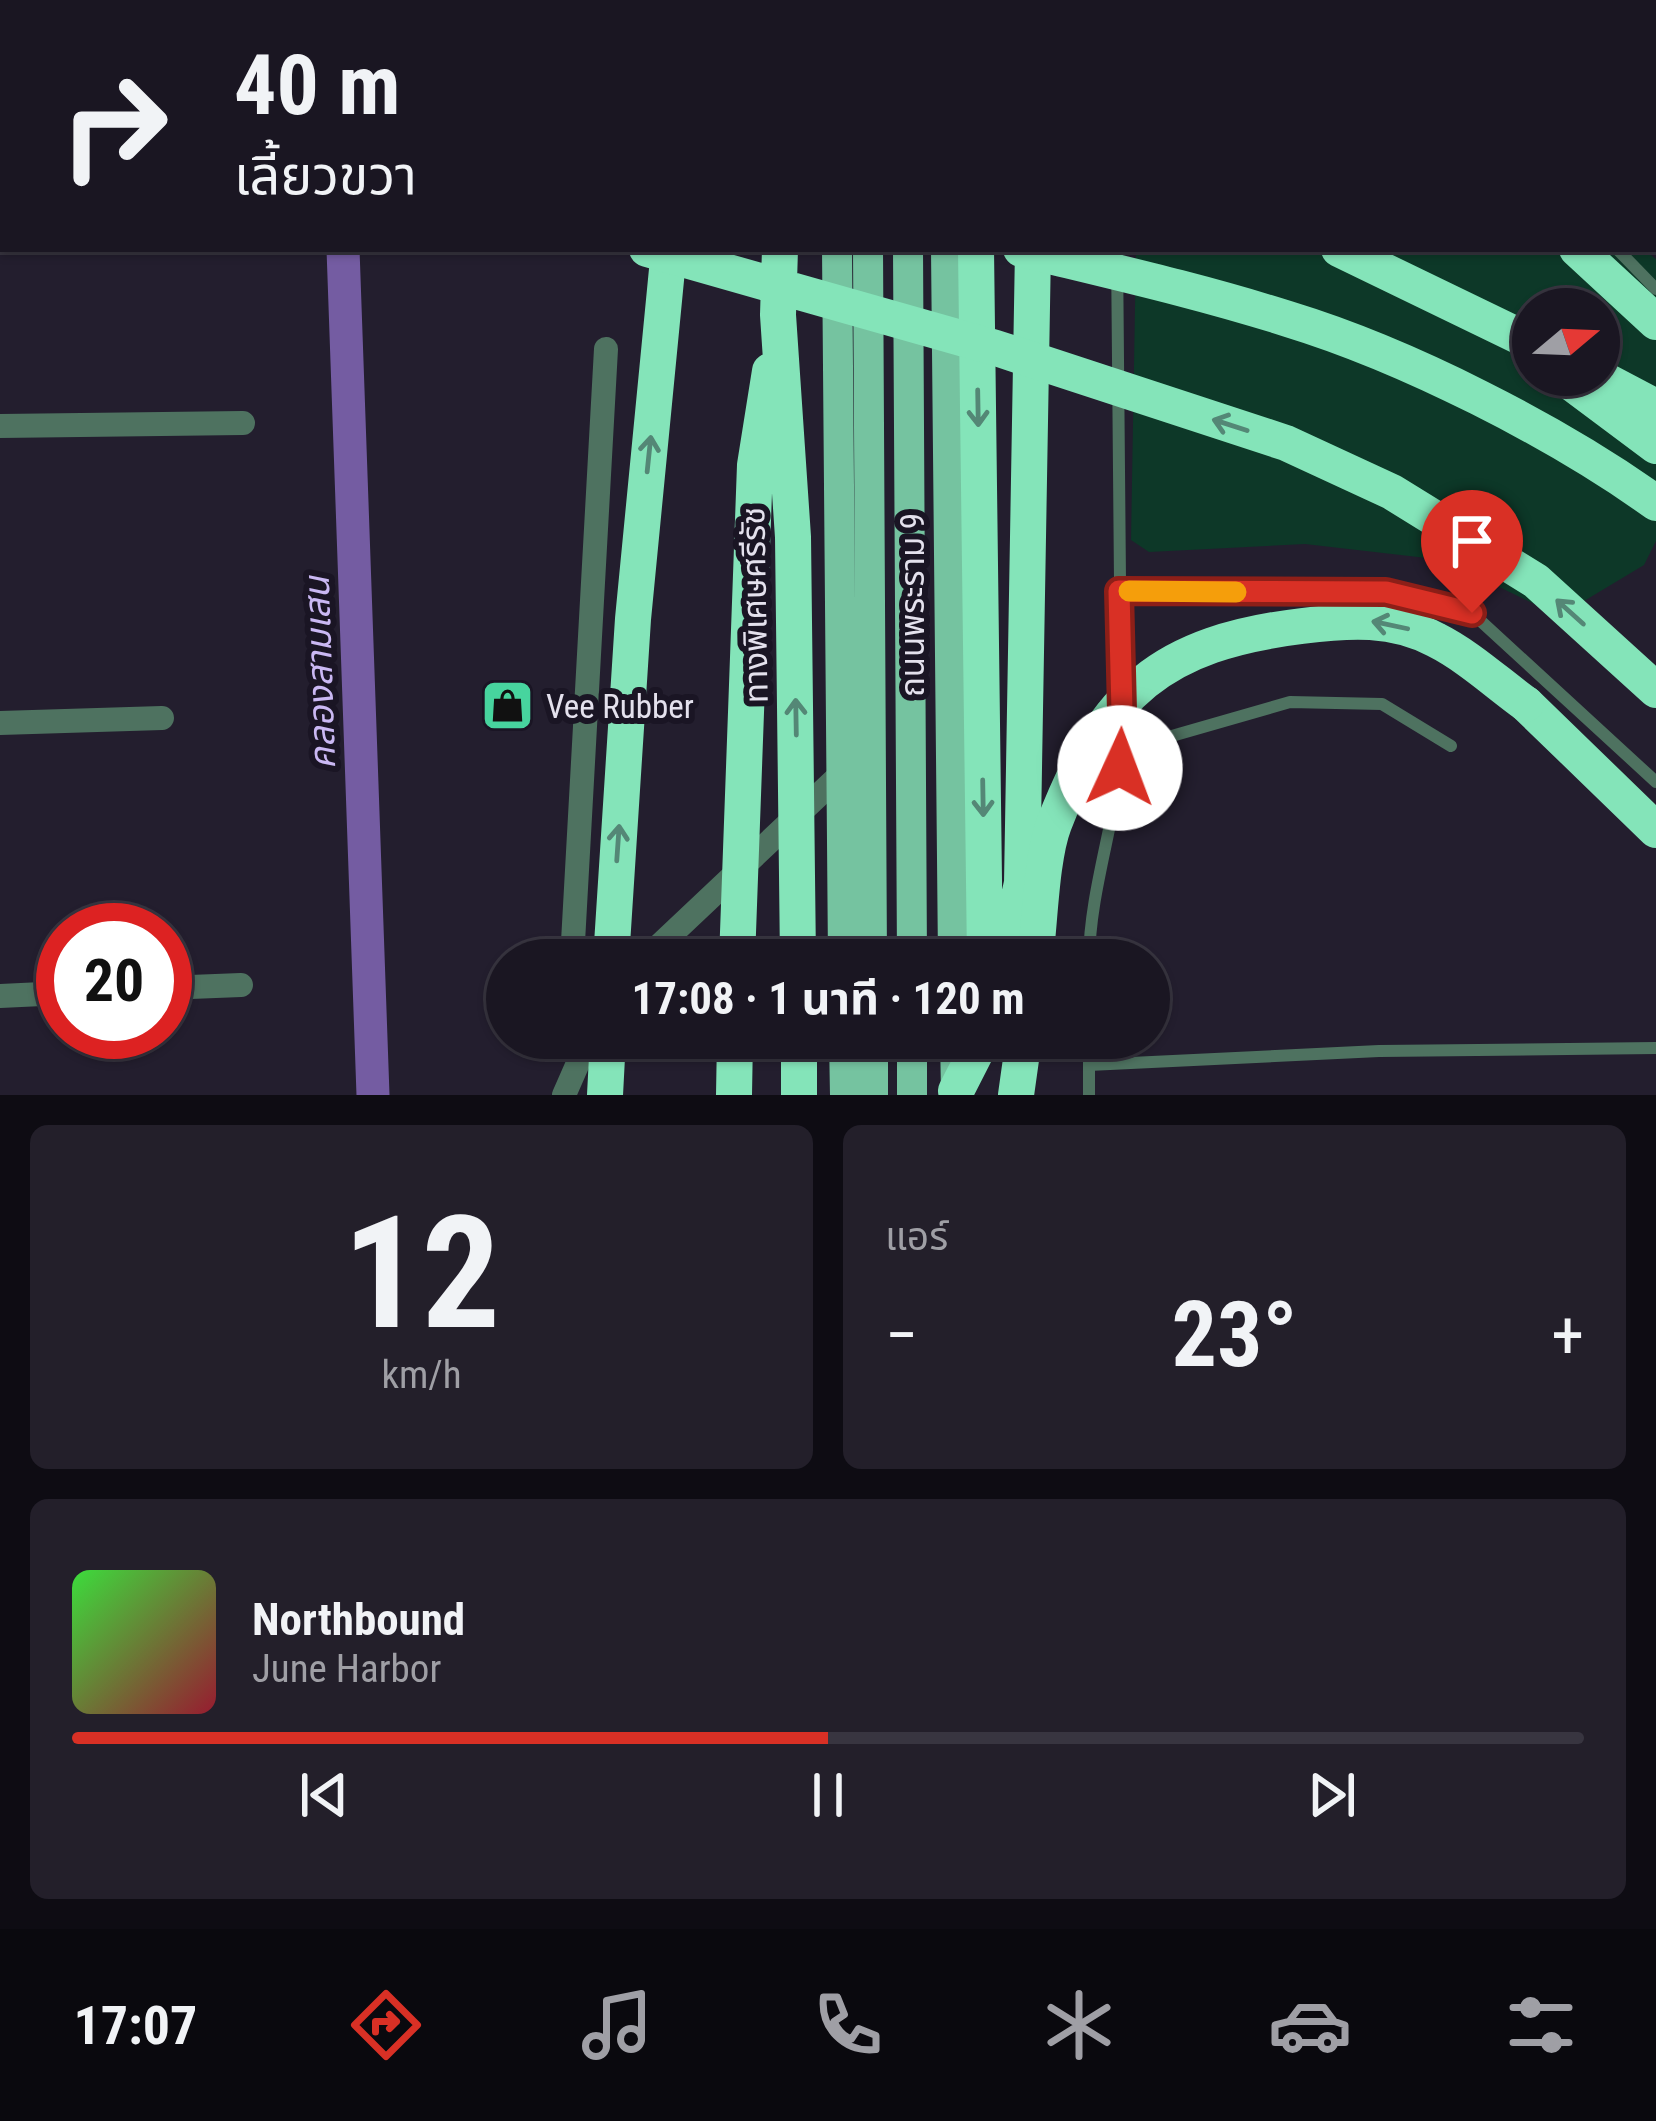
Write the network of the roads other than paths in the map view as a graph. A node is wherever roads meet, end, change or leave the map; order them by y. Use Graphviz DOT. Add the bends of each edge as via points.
graph roads {
  1 [pos="658,252"];
  2 [pos="669,252"];
  3 [pos="779,252"];
  4 [pos="868,252"];
  5 [pos="908,252"];
  6 [pos="946,252"];
  7 [pos="976,252"];
  8 [pos="1033,252"];
  9 [pos="1033,252"];
  10 [pos="1118,252"];
  11 [pos="1345,252"];
  12 [pos="1580,252"];
  13 [pos="1620,252"];
  14 [pos="836,254"];
  15 [pos="1656,289"];
  16 [pos="778,315"];
  17 [pos="1487,319"];
  18 [pos="1656,322"];
  19 [pos="1512,332"];
  20 [pos="1512,338"];
  21 [pos="606,350"];
  22 [pos="1620,388"];
  23 [pos="1589,396"];
  24 [pos="1656,406"];
  25 [pos="242,423"];
  26 [pos="0,426"];
  27 [pos="1656,446"];
  28 [pos="1656,503"];
  29 [pos="1119,591"];
  30 [pos="1656,691"];
  31 [pos="162,718"];
  32 [pos="0,723"];
  33 [pos="1451,746"];
  34 [pos="1123,751"];
  35 [pos="840,775"];
  36 [pos="1656,782"];
  37 [pos="1656,830"];
  38 [pos="573,939"];
  39 [pos="612,939"];
  40 [pos="666,939"];
  41 [pos="738,939"];
  42 [pos="798,939"];
  43 [pos="843,939"];
  44 [pos="872,939"];
  45 [pos="912,939"];
  46 [pos="953,939"];
  47 [pos="986,939"];
  48 [pos="1010,939"];
  49 [pos="1038,939"];
  50 [pos="1090,939"];
  51 [pos="241,985"];
  52 [pos="192,987"];
  53 [pos="36,994"];
  54 [pos="0,996"];
  55 [pos="1656,1048"];
  56 [pos="566,1059"];
  57 [pos="579,1059"];
  58 [pos="607,1059"];
  59 [pos="735,1059"];
  60 [pos="799,1059"];
  61 [pos="844,1059"];
  62 [pos="873,1059"];
  63 [pos="912,1059"];
  64 [pos="959,1059"];
  65 [pos="978,1059"];
  66 [pos="1021,1059"];
  67 [pos="1089,1059"];
  68 [pos="1089,1065"];
  69 [pos="564,1093"];
  70 [pos="966,1094"];
  71 [pos="605,1095"];
  72 [pos="734,1095"];
  73 [pos="799,1095"];
  74 [pos="845,1095"];
  75 [pos="873,1095"];
  76 [pos="912,1095"];
  77 [pos="1016,1095"];
  78 [pos="1089,1095"];
  30 -- 1 [label="highway, one-way, bridge" via="1536,581 1392,492 1286,443 996,348"];
  39 -- 2 [label="highway, one-way"];
  3 -- 16 [label="highway, ทางพิเศษศรีรัช, bridge"];
  4 -- 44 [label="main road, ถนนพระราม 9"];
  5 -- 45 [label="main road, ถนนพระราม 9"];
  6 -- 46 [label="main road, ถนนพระราม 9"];
  7 -- 47 [label="highway, one-way"];
  8 -- 28 [label="highway, bridge" via="1293,320 1387,357 1475,397"];
  9 -- 48 [label="highway, bridge" via="1022,883"];
  10 -- 29 [label="lane"];
  11 -- 17 [label="highway"];
  12 -- 18 [label="highway"];
  13 -- 15 [label="lane"];
  14 -- 35 [label="main road"];
  16 -- 41 [label="highway, bridge" via="755,464"];
  42 -- 16 [label="highway, ทางพิเศษศรีรัช, one-way, bridge" via="793,537"];
  17 -- 19 [label="highway"];
  17 -- 20 [label="highway"];
  21 -- 38 [label="street"];
  22 -- 24 [label="highway"];
  23 -- 27 [label="highway"];
  25 -- 26 [label="street"];
  29 -- 34 [label="lane"];
  29 -- 36 [label="lane" via="1386,592 1472,613"];
  31 -- 32 [label="street"];
  33 -- 34 [label="lane" via="1382,704 1290,702"];
  34 -- 50 [label="lane"];
  35 -- 40 [label="street"];
  35 -- 43 [label="main road"];
  37 -- 49 [label="highway, one-way, bridge" via="1526,704 1437,640 1357,619 1261,631 1208,644 1154,672 1112,715 1052,828"];
  51 -- 52 [label="street"];
  53 -- 54 [label="street"];
  55 -- 68 [label="lane"];
  56 -- 69 [label="street"];
  57 -- 69 [label="street"];
  58 -- 71 [label="highway"];
  59 -- 72 [label="highway"];
  60 -- 73 [label="highway"];
  61 -- 74 [label="main road"];
  62 -- 75 [label="main road"];
  63 -- 76 [label="main road"];
  64 -- 70 [label="main road"];
  65 -- 70 [label="highway"];
  66 -- 77 [label="highway"];
  67 -- 68 [label="lane"];
  68 -- 78 [label="lane"];
}
